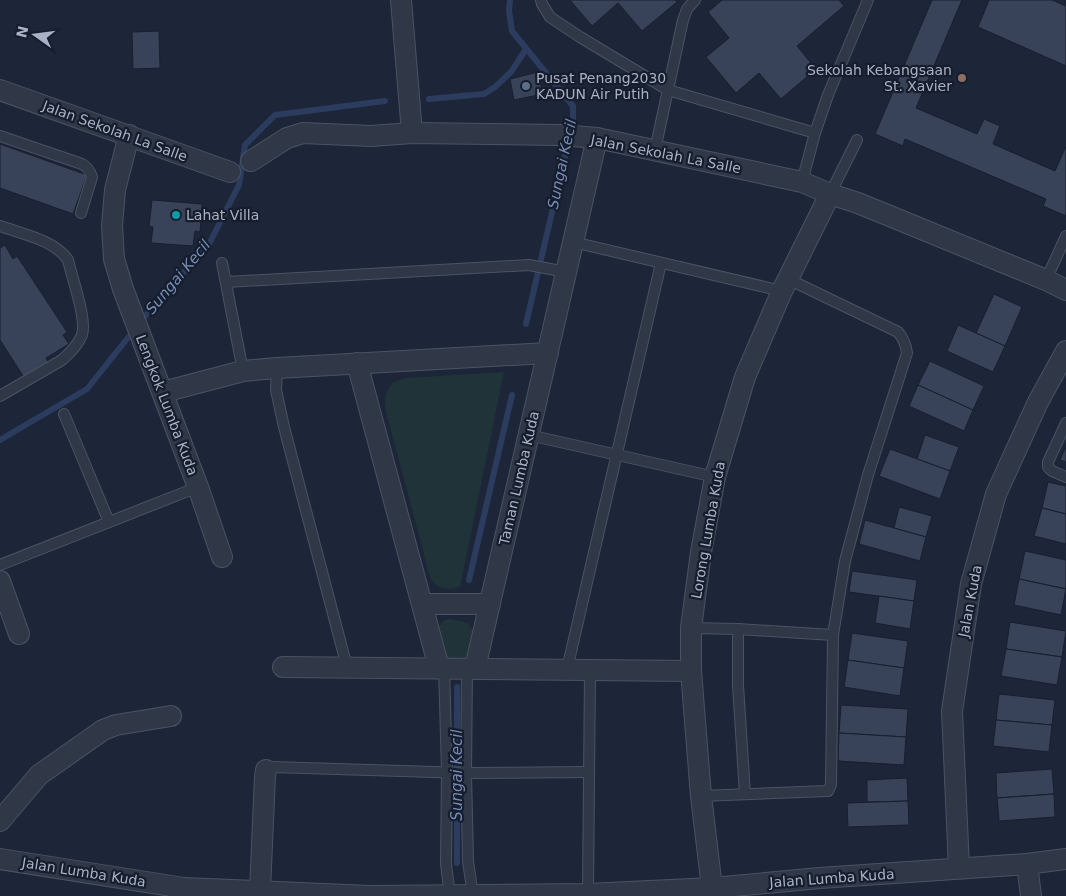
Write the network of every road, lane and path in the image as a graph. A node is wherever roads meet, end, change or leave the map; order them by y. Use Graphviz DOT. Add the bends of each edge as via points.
graph roads {
  1 [pos="401,0"];
  2 [pos="541,0"];
  3 [pos="695,0"];
  4 [pos="868,0"];
  5 [pos="0,90"];
  6 [pos="668,90"];
  7 [pos="412,133"];
  8 [pos="815,133"];
  9 [pos="128,135"];
  10 [pos="0,136"];
  11 [pos="598,138"];
  12 [pos="857,140"];
  13 [pos="655,150"];
  14 [pos="251,161"];
  15 [pos="230,172"];
  16 [pos="802,182"];
  17 [pos="830,194"];
  18 [pos="81,213"];
  19 [pos="0,226"];
  20 [pos="1066,236"];
  21 [pos="573,242"];
  22 [pos="222,263"];
  23 [pos="661,263"];
  24 [pos="559,271"];
  25 [pos="1046,280"];
  26 [pos="226,282"];
  27 [pos="785,285"];
  28 [pos="1066,290"];
  29 [pos="1066,351"];
  30 [pos="548,353"];
  31 [pos="357,363"];
  32 [pos="277,368"];
  33 [pos="243,371"];
  34 [pos="162,392"];
  35 [pos="0,396"];
  36 [pos="64,414"];
  37 [pos="1066,423"];
  38 [pos="529,435"];
  39 [pos="616,455"];
  40 [pos="715,477"];
  41 [pos="1066,477"];
  42 [pos="198,487"];
  43 [pos="109,522"];
  44 [pos="222,557"];
  45 [pos="0,565"];
  46 [pos="0,581"];
  47 [pos="422,604"];
  48 [pos="490,604"];
  49 [pos="691,628"];
  50 [pos="738,629"];
  51 [pos="19,634"];
  52 [pos="833,635"];
  53 [pos="283,666"];
  54 [pos="346,667"];
  55 [pos="442,668"];
  56 [pos="471,668"];
  57 [pos="567,669"];
  58 [pos="590,670"];
  59 [pos="691,670"];
  60 [pos="171,716"];
  61 [pos="266,770"];
  62 [pos="447,771"];
  63 [pos="589,772"];
  64 [pos="466,773"];
  65 [pos="745,794"];
  66 [pos="701,796"];
  67 [pos="0,821"];
  68 [pos="0,859"];
  69 [pos="1066,859"];
  70 [pos="1027,864"];
  71 [pos="959,868"];
  72 [pos="822,887"];
  73 [pos="712,888"];
  74 [pos="253,892"];
  75 [pos="285,894"];
  76 [pos="450,895"];
  77 [pos="597,895"];
  78 [pos="370,896"];
  79 [pos="473,896"];
  80 [pos="1032,896"];
  1 -- 7 [label="street"];
  2 -- 6 [label="lane" via="550,17"];
  3 -- 6 [label="lane" via="683,20"];
  4 -- 8 [label="lane"];
  5 -- 9 [label="street, Jalan Sekolah La Salle"];
  6 -- 8 [label="lane"];
  6 -- 13 [label="lane"];
  7 -- 11 [label="street, Jalan Sekolah La Salle"];
  7 -- 14 [label="street, Jalan Sekolah La Salle" via="371,136 303,133 287,138"];
  8 -- 16 [label="lane"];
  9 -- 15 [label="street, Jalan Sekolah La Salle"];
  9 -- 34 [label="street, Lengkok Lumba Kuda" via="115,190 114,259"];
  10 -- 18 [label="lane" via="87,167 92,177"];
  11 -- 13 [label="street, Jalan Sekolah La Salle"];
  11 -- 21 [label="street, Taman Lumba Kuda"];
  12 -- 17 [label="lane"];
  13 -- 16 [label="street, Jalan Sekolah La Salle"];
  16 -- 17 [label="street, Jalan Sekolah La Salle"];
  17 -- 25 [label="street, Jalan Sekolah La Salle" via="858,202"];
  17 -- 27 [label="street, Lorong Lumba Kuda"];
  19 -- 35 [label="lane" via="50,243 64,254 84,327 77,343 62,360"];
  20 -- 25 [label="lane"];
  21 -- 23 [label="lane"];
  21 -- 24 [label="street, Taman Lumba Kuda"];
  22 -- 26 [label="lane"];
  23 -- 27 [label="lane"];
  23 -- 39 [label="lane"];
  24 -- 26 [label="lane" via="529,265"];
  24 -- 30 [label="street, Taman Lumba Kuda"];
  25 -- 28 [label="street, Jalan Sekolah La Salle"];
  26 -- 33 [label="lane"];
  27 -- 40 [label="street, Lorong Lumba Kuda" via="745,377"];
  27 -- 52 [label="lane" via="898,332 906,346 907,354 868,475 845,561"];
  29 -- 71 [label="street, Jalan Kuda" via="1038,402 996,494 971,584 952,711"];
  30 -- 31 [label="street"];
  30 -- 38 [label="street, Taman Lumba Kuda"];
  31 -- 32 [label="street"];
  31 -- 47 [label="street"];
  32 -- 33 [label="street"];
  32 -- 54 [label="lane" via="276,390 284,427"];
  33 -- 34 [label="street"];
  34 -- 42 [label="street, Lengkok Lumba Kuda"];
  36 -- 43 [label="lane"];
  37 -- 41 [label="lane" via="1048,462 1052,471"];
  38 -- 39 [label="lane"];
  38 -- 48 [label="street, Taman Lumba Kuda"];
  39 -- 40 [label="lane"];
  39 -- 57 [label="lane"];
  40 -- 49 [label="street, Lorong Lumba Kuda"];
  42 -- 43 [label="lane"];
  42 -- 44 [label="street, Lengkok Lumba Kuda"];
  43 -- 45 [label="lane"];
  46 -- 51 [label="street"];
  47 -- 48 [label="street"];
  47 -- 55 [label="street"];
  48 -- 56 [label="street, Taman Lumba Kuda"];
  49 -- 50 [label="lane"];
  49 -- 59 [label="street, Lorong Lumba Kuda"];
  50 -- 52 [label="lane"];
  50 -- 65 [label="lane"];
  52 -- 65 [label="lane" via="831,786 828,791"];
  53 -- 54 [label="street"];
  54 -- 55 [label="street"];
  55 -- 56 [label="street"];
  55 -- 62 [label="lane"];
  56 -- 57 [label="street"];
  56 -- 64 [label="lane"];
  57 -- 58 [label="street"];
  58 -- 59 [label="street"];
  58 -- 63 [label="lane"];
  59 -- 66 [label="street, Lorong Lumba Kuda"];
  60 -- 67 [label="street" via="103,730 39,775"];
  61 -- 62 [label="lane" via="272,767"];
  61 -- 74 [label="street"];
  62 -- 64 [label="lane"];
  62 -- 76 [label="lane" via="446,864"];
  63 -- 64 [label="lane"];
  63 -- 77 [label="lane"];
  64 -- 79 [label="lane" via="468,860"];
  65 -- 66 [label="lane"];
  66 -- 73 [label="street, Lorong Lumba Kuda"];
  68 -- 74 [label="street, Jalan Lumba Kuda" via="184,888"];
  69 -- 70 [label="street, Jalan Lumba Kuda"];
  70 -- 71 [label="street, Jalan Lumba Kuda"];
  70 -- 80 [label="street"];
  71 -- 72 [label="street, Jalan Lumba Kuda"];
  72 -- 73 [label="street, Jalan Lumba Kuda"];
  73 -- 77 [label="street, Jalan Lumba Kuda"];
  74 -- 75 [label="street, Jalan Lumba Kuda"];
  75 -- 78 [label="street, Jalan Lumba Kuda"];
  76 -- 78 [label="street, Jalan Lumba Kuda"];
  76 -- 79 [label="street, Jalan Lumba Kuda"];
  77 -- 79 [label="street, Jalan Lumba Kuda"];
}
